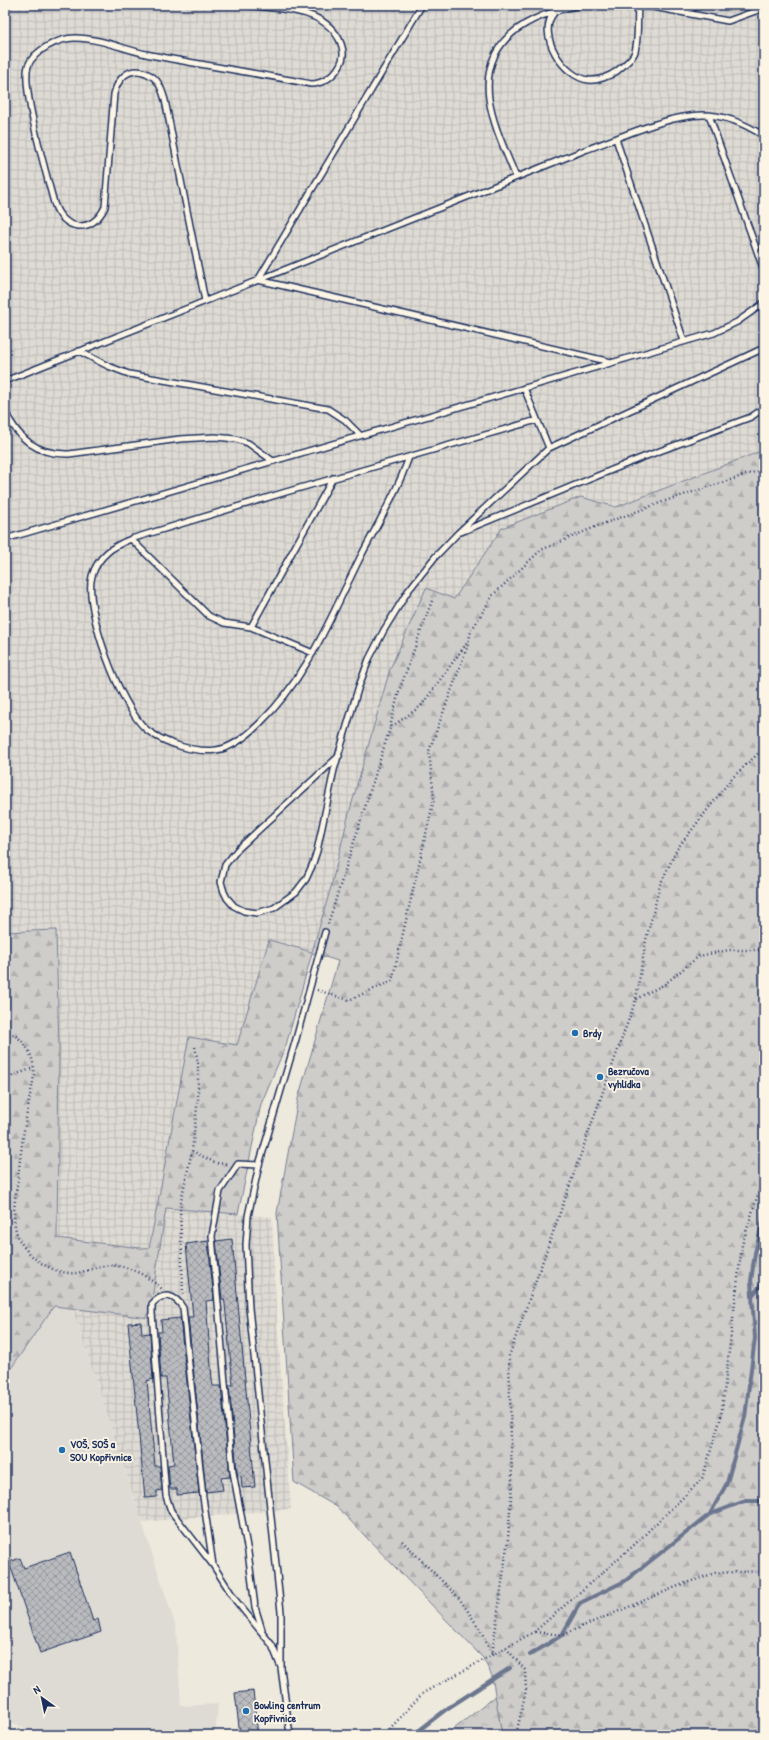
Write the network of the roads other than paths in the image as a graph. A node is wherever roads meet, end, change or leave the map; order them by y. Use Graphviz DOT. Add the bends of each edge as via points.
graph roads {
  1 [pos="245,5"];
  2 [pos="422,5"];
  3 [pos="580,5"];
  4 [pos="617,5"];
  5 [pos="638,5"];
  6 [pos="700,5"];
  7 [pos="763,5"];
  8 [pos="764,8"];
  9 [pos="557,11"];
  10 [pos="680,12"];
  11 [pos="764,12"];
  12 [pos="709,115"];
  13 [pos="764,136"];
  14 [pos="616,139"];
  15 [pos="516,177"];
  16 [pos="764,271"];
  17 [pos="258,280"];
  18 [pos="205,301"];
  19 [pos="764,303"];
  20 [pos="684,341"];
  21 [pos="764,348"];
  22 [pos="79,351"];
  23 [pos="612,362"];
  24 [pos="5,381"];
  25 [pos="524,388"];
  26 [pos="764,408"];
  27 [pos="5,411"];
  28 [pos="538,420"];
  29 [pos="360,435"];
  30 [pos="549,448"];
  31 [pos="408,457"];
  32 [pos="273,461"];
  33 [pos="334,478"];
  34 [pos="458,533"];
  35 [pos="5,539"];
  36 [pos="131,539"];
  37 [pos="251,627"];
  38 [pos="313,653"];
  39 [pos="339,756"];
  40 [pos="325,932"];
  41 [pos="259,1165"];
  42 [pos="213,1565"];
  43 [pos="263,1633"];
  44 [pos="282,1668"];
  45 [pos="290,1735"];
  1 -- 18 [label="lane" via="305,13 322,20 341,42 343,56 339,67 329,78 310,84 146,54 91,39 75,38 63,40 41,51 33,58 27,71 28,95 54,203 61,218 76,226 94,222 105,207 114,94 119,80 126,74 140,71 157,80 165,100"];
  2 -- 17 [label="lane"];
  3 -- 9 [label="lane"];
  4 -- 10 [label="lane, bridge"];
  5 -- 9 [label="lane" via="636,46 633,56 613,73 593,80 571,73 556,56 548,24"];
  6 -- 10 [label="lane"];
  7 -- 8 [label="lane"];
  8 -- 10 [label="lane" via="728,21"];
  8 -- 11 [label="lane"];
  9 -- 15 [label="lane" via="516,28 502,44 492,65 488,88 489,100"];
  12 -- 13 [label="lane" via="735,122"];
  12 -- 14 [label="lane" via="678,119"];
  12 -- 16 [label="lane"];
  14 -- 15 [label="lane"];
  14 -- 20 [label="lane"];
  15 -- 17 [label="lane"];
  17 -- 18 [label="lane"];
  17 -- 23 [label="lane"];
  18 -- 22 [label="lane"];
  19 -- 20 [label="lane" via="729,326"];
  20 -- 23 [label="lane"];
  21 -- 30 [label="lane"];
  22 -- 24 [label="lane"];
  22 -- 29 [label="lane" via="129,374 321,407 340,416"];
  23 -- 25 [label="lane"];
  25 -- 28 [label="lane"];
  25 -- 29 [label="lane"];
  26 -- 34 [label="lane" via="751,417 641,458"];
  27 -- 32 [label="lane" via="15,431 27,442 58,454 215,437 248,443"];
  28 -- 30 [label="lane"];
  28 -- 31 [label="lane"];
  29 -- 32 [label="lane"];
  30 -- 34 [label="lane"];
  31 -- 33 [label="lane"];
  31 -- 38 [label="lane" via="403,474"];
  32 -- 35 [label="lane"];
  33 -- 36 [label="lane"];
  33 -- 37 [label="lane"];
  34 -- 39 [label="lane" via="419,576 384,630 369,659 358,689"];
  36 -- 37 [label="lane" via="209,616 224,623"];
  36 -- 38 [label="lane" via="112,548 103,556 92,575 90,594 98,632 122,692 137,719 147,730 176,744 198,750 216,750 237,743 254,730 283,700"];
  37 -- 38 [label="lane"];
  39 -- 39 [label="lane" via="317,851 306,879 287,900 266,911 250,912 234,906 222,888 221,878 225,865 238,849"];
  40 -- 41 [label="lane"];
  41 -- 43 [label="lane" via="238,1164 220,1191 212,1236 233,1472 255,1607"];
  41 -- 44 [label="lane" via="248,1216 246,1245 250,1315 280,1612"];
  42 -- 42 [label="lane" via="171,1511 166,1496 152,1313 152,1304 162,1296 171,1295 183,1308 203,1497"];
  42 -- 43 [label="lane" via="236,1601"];
  43 -- 44 [label="lane" via="272,1645"];
  44 -- 45 [label="lane"];
}
